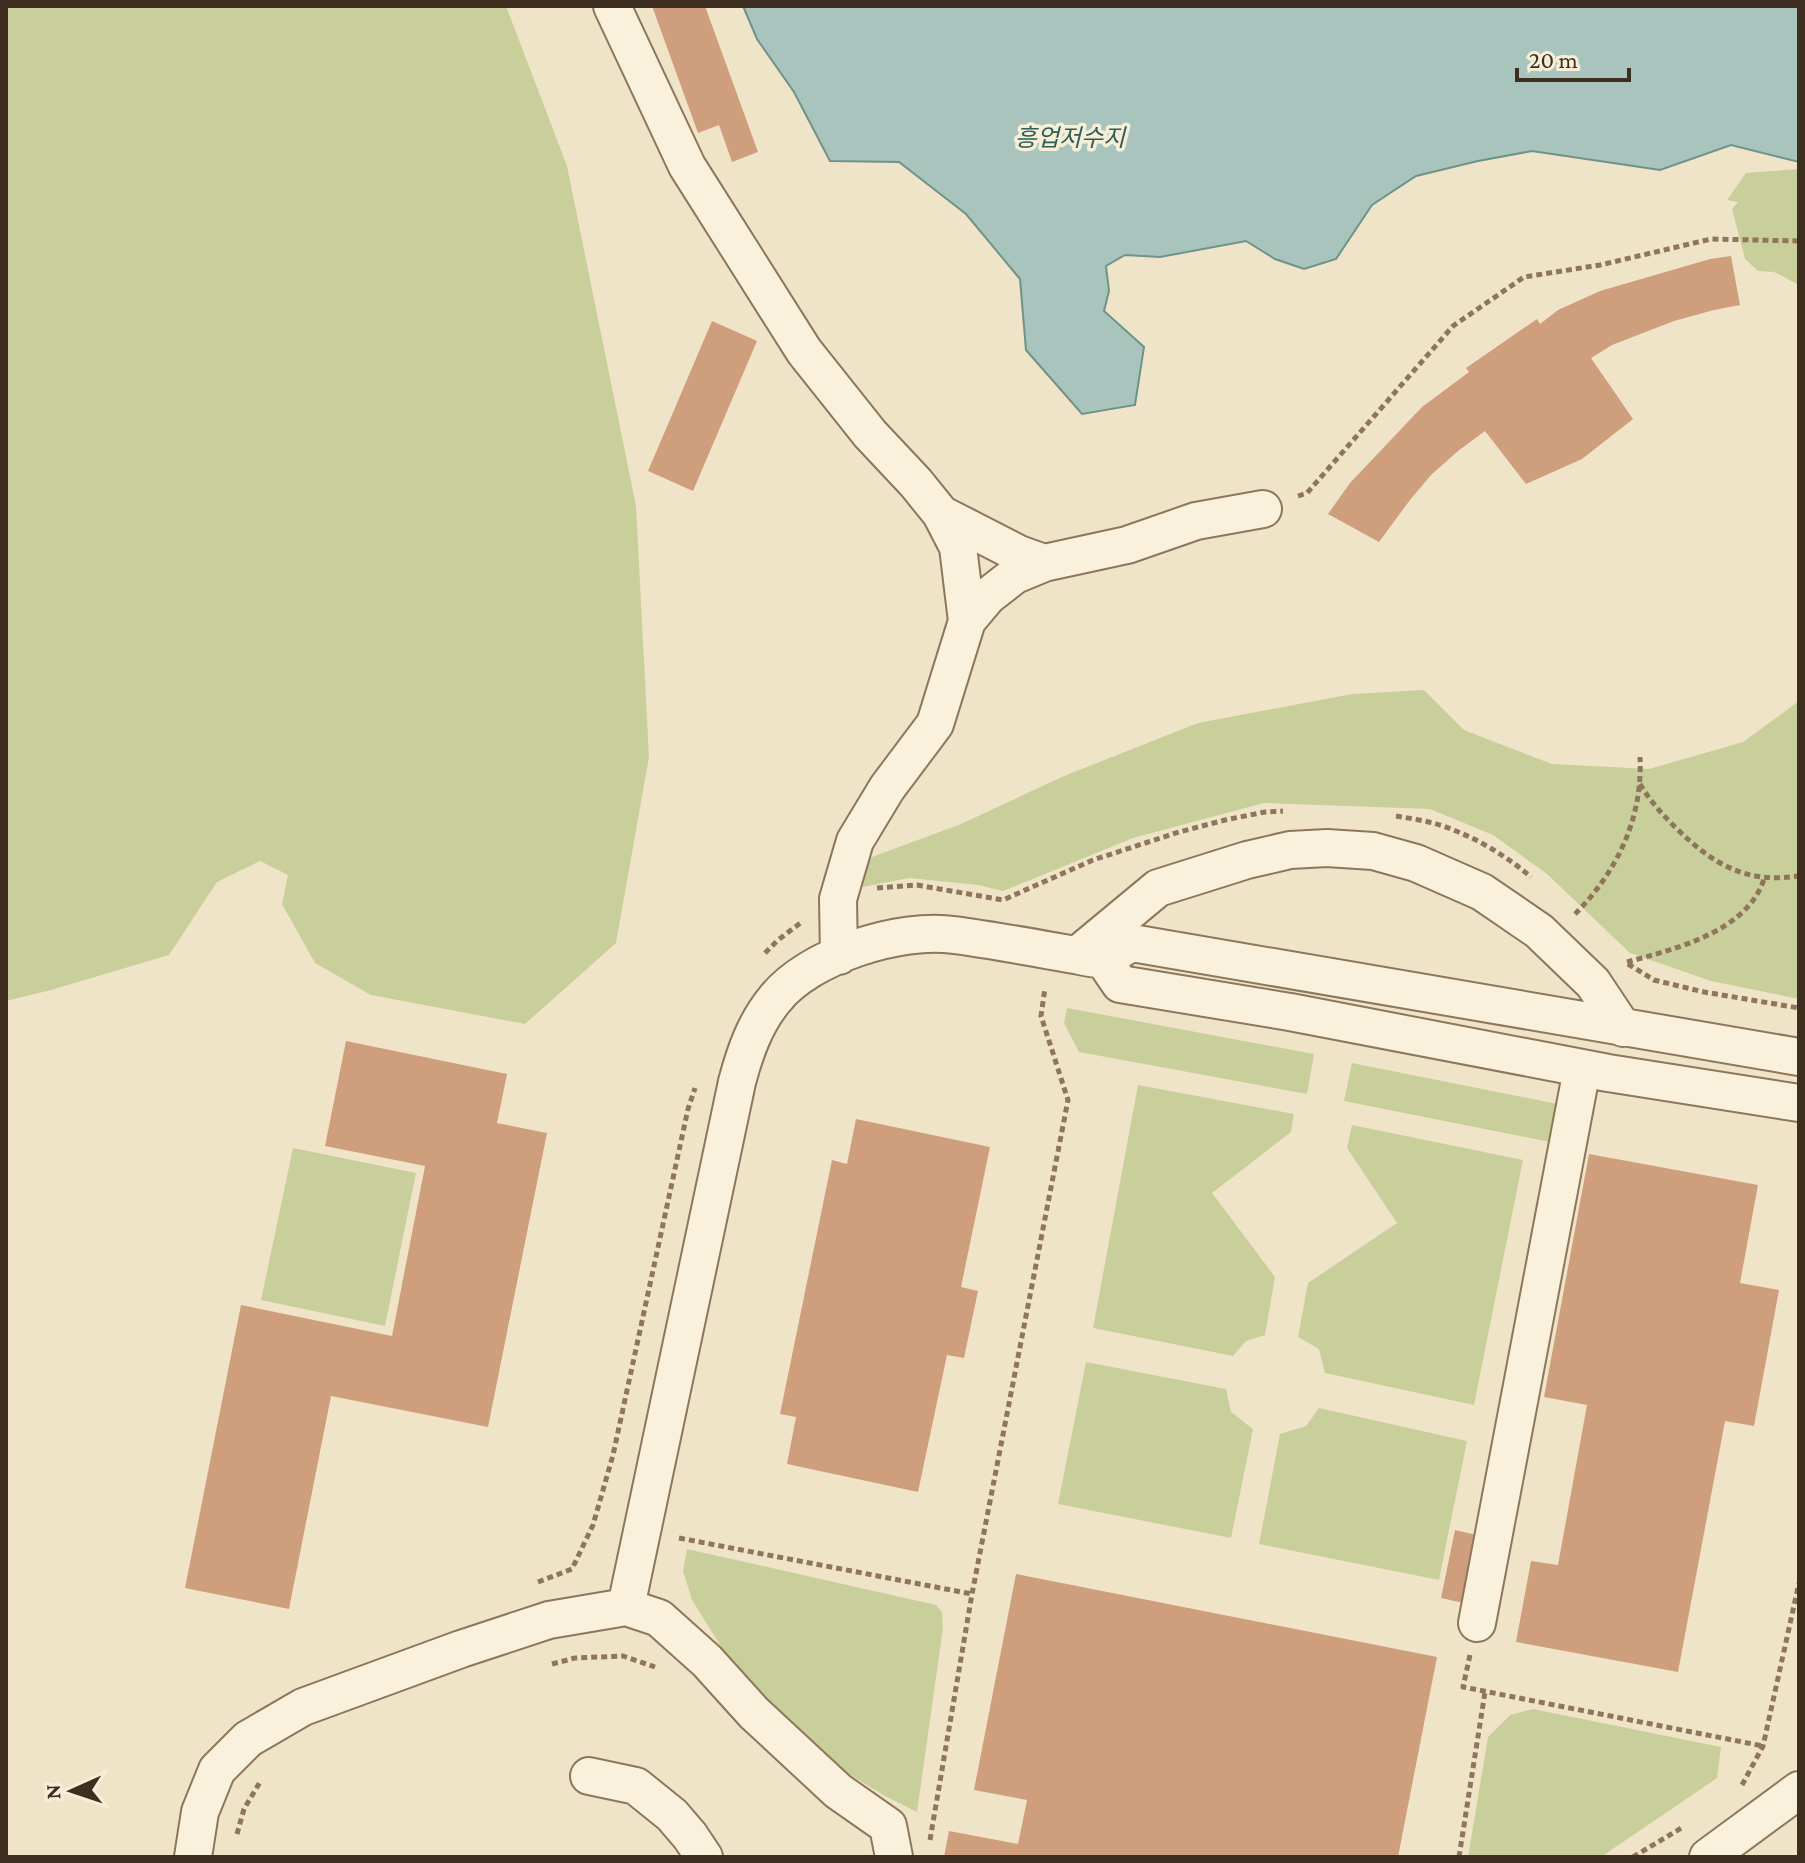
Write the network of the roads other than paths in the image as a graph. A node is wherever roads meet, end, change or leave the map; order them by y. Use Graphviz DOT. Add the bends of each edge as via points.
graph roads {
  1 [pos="612,6"];
  2 [pos="1263,509"];
  3 [pos="941,514"];
  4 [pos="1044,563"];
  5 [pos="967,621"];
  6 [pos="1077,955"];
  7 [pos="839,956"];
  8 [pos="1623,1028"];
  9 [pos="1799,1057"];
  10 [pos="1582,1069"];
  11 [pos="1799,1103"];
  12 [pos="626,1607"];
  13 [pos="1477,1623"];
  14 [pos="589,1776"];
  15 [pos="1798,1782"];
  16 [pos="193,1857"];
  17 [pos="704,1857"];
  18 [pos="894,1857"];
  19 [pos="1708,1857"];
  1 -- 3 [label="street" via="687,166 804,351"];
  2 -- 4 [label="street" via="1196,521 1127,545"];
  3 -- 4 [label="street"];
  3 -- 5 [label="street" via="958,547"];
  4 -- 5 [label="street" via="1015,575"];
  5 -- 7 [label="street" via="935,724 855,841 838,899"];
  6 -- 7 [label="street" via="950,934 919,934 870,943"];
  6 -- 8 [label="street" via="1132,943"];
  6 -- 8 [label="street" via="1158,888 1290,850 1373,851 1482,892 1539,931 1593,983"];
  6 -- 10 [label="street" via="1120,984"];
  7 -- 12 [label="street" via="805,972 776,997 745,1049"];
  8 -- 9 [label="street"];
  10 -- 11 [label="street"];
  10 -- 13 [label="street"];
  12 -- 16 [label="street" via="549,1620 303,1707 248,1739 217,1770 200,1812"];
  12 -- 18 [label="street" via="659,1618 838,1791 888,1826"];
  14 -- 17 [label="street" via="636,1786 672,1815"];
  15 -- 19 [label="street"];
}
